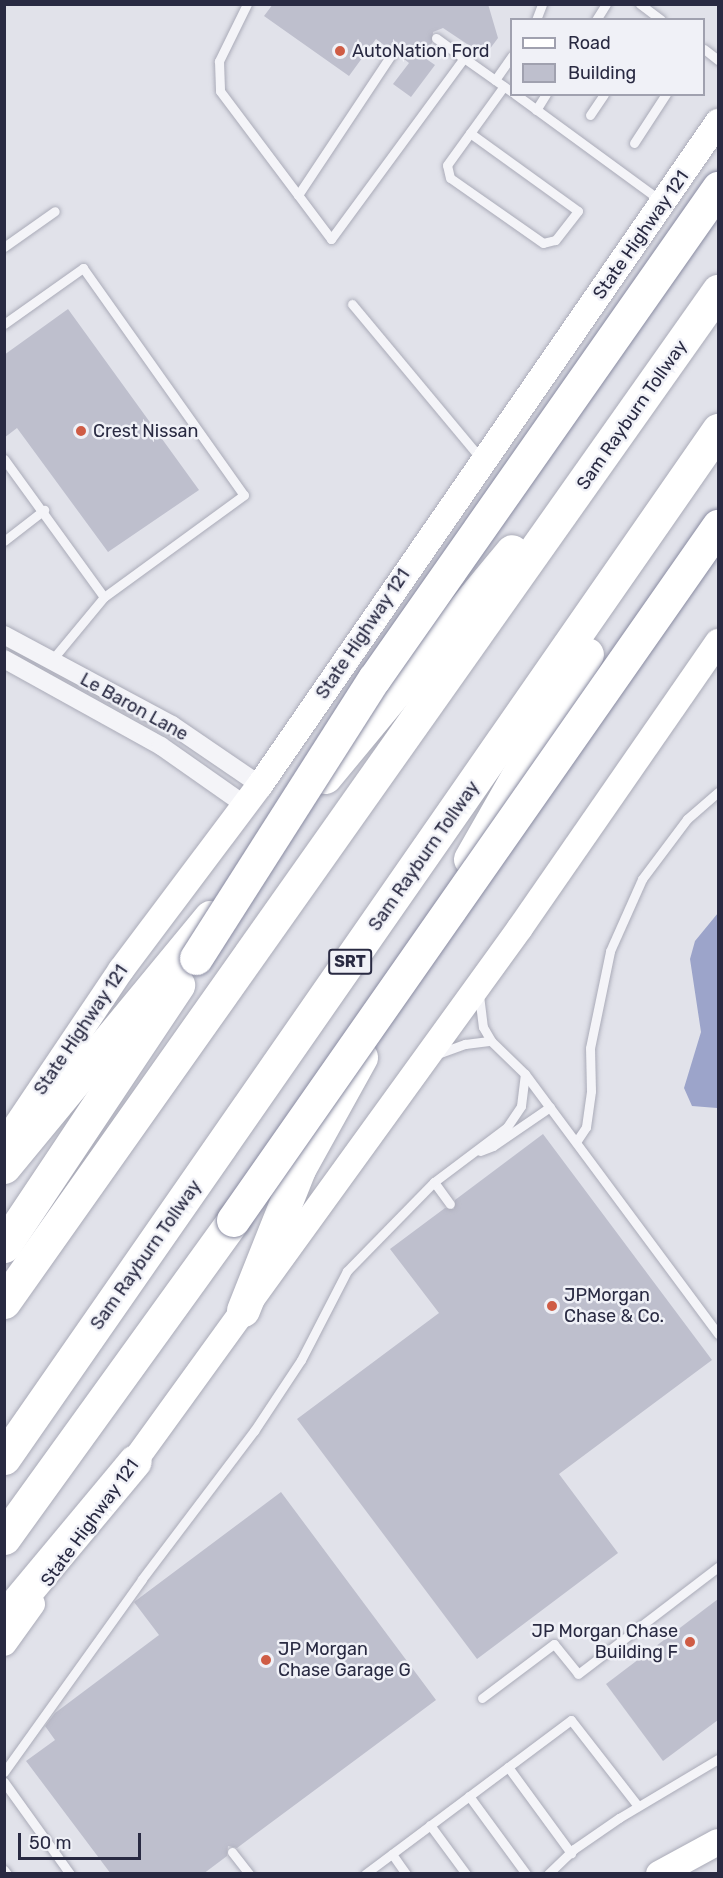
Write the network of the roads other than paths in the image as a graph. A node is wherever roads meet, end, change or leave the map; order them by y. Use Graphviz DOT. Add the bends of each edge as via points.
graph roads {
  1 [pos="247,4"];
  2 [pos="606,4"];
  3 [pos="640,4"];
  4 [pos="597,18"];
  5 [pos="657,18"];
  6 [pos="436,38"];
  7 [pos="705,51"];
  8 [pos="393,52"];
  9 [pos="464,58"];
  10 [pos="510,59"];
  11 [pos="718,60"];
  12 [pos="495,80"];
  13 [pos="508,89"];
  14 [pos="518,96"];
  15 [pos="545,96"];
  16 [pos="603,96"];
  17 [pos="665,96"];
  18 [pos="536,110"];
  19 [pos="590,115"];
  20 [pos="718,122"];
  21 [pos="470,134"];
  22 [pos="634,143"];
  23 [pos="718,188"];
  24 [pos="298,195"];
  25 [pos="663,203"];
  26 [pos="56,211"];
  27 [pos="4,247"];
  28 [pos="718,291"];
  29 [pos="352,304"];
  30 [pos="4,324"];
  31 [pos="678,351"];
  32 [pos="718,430"];
  33 [pos="4,459"];
  34 [pos="483,461"];
  35 [pos="695,464"];
  36 [pos="44,510"];
  37 [pos="718,526"];
  38 [pos="4,541"];
  39 [pos="104,597"];
  40 [pos="4,635"];
  41 [pos="718,642"];
  42 [pos="4,659"];
  43 [pos="51,661"];
  44 [pos="718,792"];
  45 [pos="253,795"];
  46 [pos="479,984"];
  47 [pos="491,1041"];
  48 [pos="419,1065"];
  49 [pos="525,1074"];
  50 [pos="550,1107"];
  51 [pos="576,1142"];
  52 [pos="4,1144"];
  53 [pos="469,1155"];
  54 [pos="4,1167"];
  55 [pos="434,1182"];
  56 [pos="450,1204"];
  57 [pos="4,1246"];
  58 [pos="4,1302"];
  59 [pos="243,1310"];
  60 [pos="718,1334"];
  61 [pos="4,1458"];
  62 [pos="135,1461"];
  63 [pos="4,1538"];
  64 [pos="718,1568"];
  65 [pos="4,1618"];
  66 [pos="4,1643"];
  67 [pos="482,1698"];
  68 [pos="718,1759"];
  69 [pos="508,1767"];
  70 [pos="4,1772"];
  71 [pos="4,1782"];
  72 [pos="469,1796"];
  73 [pos="638,1806"];
  74 [pos="430,1825"];
  75 [pos="718,1842"];
  76 [pos="232,1852"];
  77 [pos="571,1853"];
  78 [pos="392,1854"];
  79 [pos="4,1870"];
  80 [pos="7,1874"];
  81 [pos="70,1874"];
  82 [pos="249,1874"];
  83 [pos="365,1874"];
  84 [pos="406,1874"];
  85 [pos="466,1874"];
  86 [pos="526,1874"];
  87 [pos="548,1874"];
  88 [pos="659,1874"];
  1 -- 24 [label="lane" via="219,61 220,91"];
  2 -- 4 [label="lane"];
  3 -- 5 [label="lane"];
  6 -- 9 [label="lane"];
  7 -- 11 [label="lane"];
  8 -- 24 [label="lane"];
  9 -- 12 [label="lane"];
  9 -- 24 [label="lane" via="331,239"];
  10 -- 12 [label="lane"];
  12 -- 13 [label="lane"];
  13 -- 21 [label="lane"];
  14 -- 18 [label="lane"];
  15 -- 18 [label="lane"];
  16 -- 19 [label="lane"];
  17 -- 22 [label="lane"];
  18 -- 25 [label="lane"];
  20 -- 25 [label="main road, State Highway 121"];
  21 -- 21 [label="lane" via="447,165 450,177 543,243 555,240 578,211"];
  23 -- 57 [label="highway, bridge" via="374,679"];
  25 -- 34 [label="main road, State Highway 121"];
  26 -- 27 [label="lane"];
  28 -- 31 [label="highway, Sam Rayburn Tollway"];
  29 -- 34 [label="lane"];
  30 -- 39 [label="lane" via="83,268 244,495"];
  31 -- 54 [label="highway"];
  31 -- 58 [label="highway, Sam Rayburn Tollway"];
  32 -- 35 [label="highway, Sam Rayburn Tollway / SRT"];
  33 -- 36 [label="lane"];
  34 -- 45 [label="main road, State Highway 121"];
  35 -- 59 [label="highway" via="299,1170"];
  35 -- 61 [label="highway, Sam Rayburn Tollway / SRT"];
  36 -- 38 [label="lane"];
  36 -- 39 [label="lane"];
  37 -- 63 [label="highway, bridge" via="233,1220"];
  39 -- 43 [label="lane"];
  40 -- 43 [label="street, Le Baron Lane"];
  41 -- 46 [label="main road, State Highway 121"];
  42 -- 45 [label="street, Le Baron Lane"];
  43 -- 45 [label="street, Le Baron Lane" via="172,725"];
  44 -- 51 [label="lane" via="687,819 642,879 610,951 590,1048 591,1092 586,1127"];
  45 -- 52 [label="main road, State Highway 121" via="121,969"];
  46 -- 47 [label="lane" via="483,1027"];
  46 -- 48 [label="main road, State Highway 121"];
  47 -- 48 [label="lane" via="448,1049"];
  47 -- 49 [label="lane"];
  48 -- 59 [label="main road, State Highway 121"];
  49 -- 50 [label="lane"];
  49 -- 53 [label="lane" via="521,1106 507,1127"];
  50 -- 51 [label="lane"];
  50 -- 53 [label="lane" via="493,1146"];
  51 -- 60 [label="lane"];
  53 -- 55 [label="lane"];
  55 -- 56 [label="lane"];
  55 -- 70 [label="lane" via="347,1271 301,1360 254,1431 141,1579"];
  59 -- 62 [label="main road, State Highway 121"];
  62 -- 65 [label="highway"];
  62 -- 66 [label="main road, State Highway 121"];
  64 -- 67 [label="lane" via="578,1674 554,1644"];
  68 -- 73 [label="lane"];
  69 -- 72 [label="lane"];
  69 -- 73 [label="lane" via="571,1720"];
  69 -- 77 [label="lane"];
  71 -- 81 [label="lane"];
  72 -- 74 [label="lane"];
  72 -- 86 [label="lane"];
  73 -- 77 [label="lane"];
  74 -- 78 [label="lane"];
  74 -- 85 [label="lane"];
  75 -- 88 [label="main road"];
  76 -- 82 [label="lane"];
  77 -- 87 [label="lane"];
  78 -- 83 [label="lane"];
  78 -- 84 [label="lane"];
  79 -- 80 [label="lane"];
}
